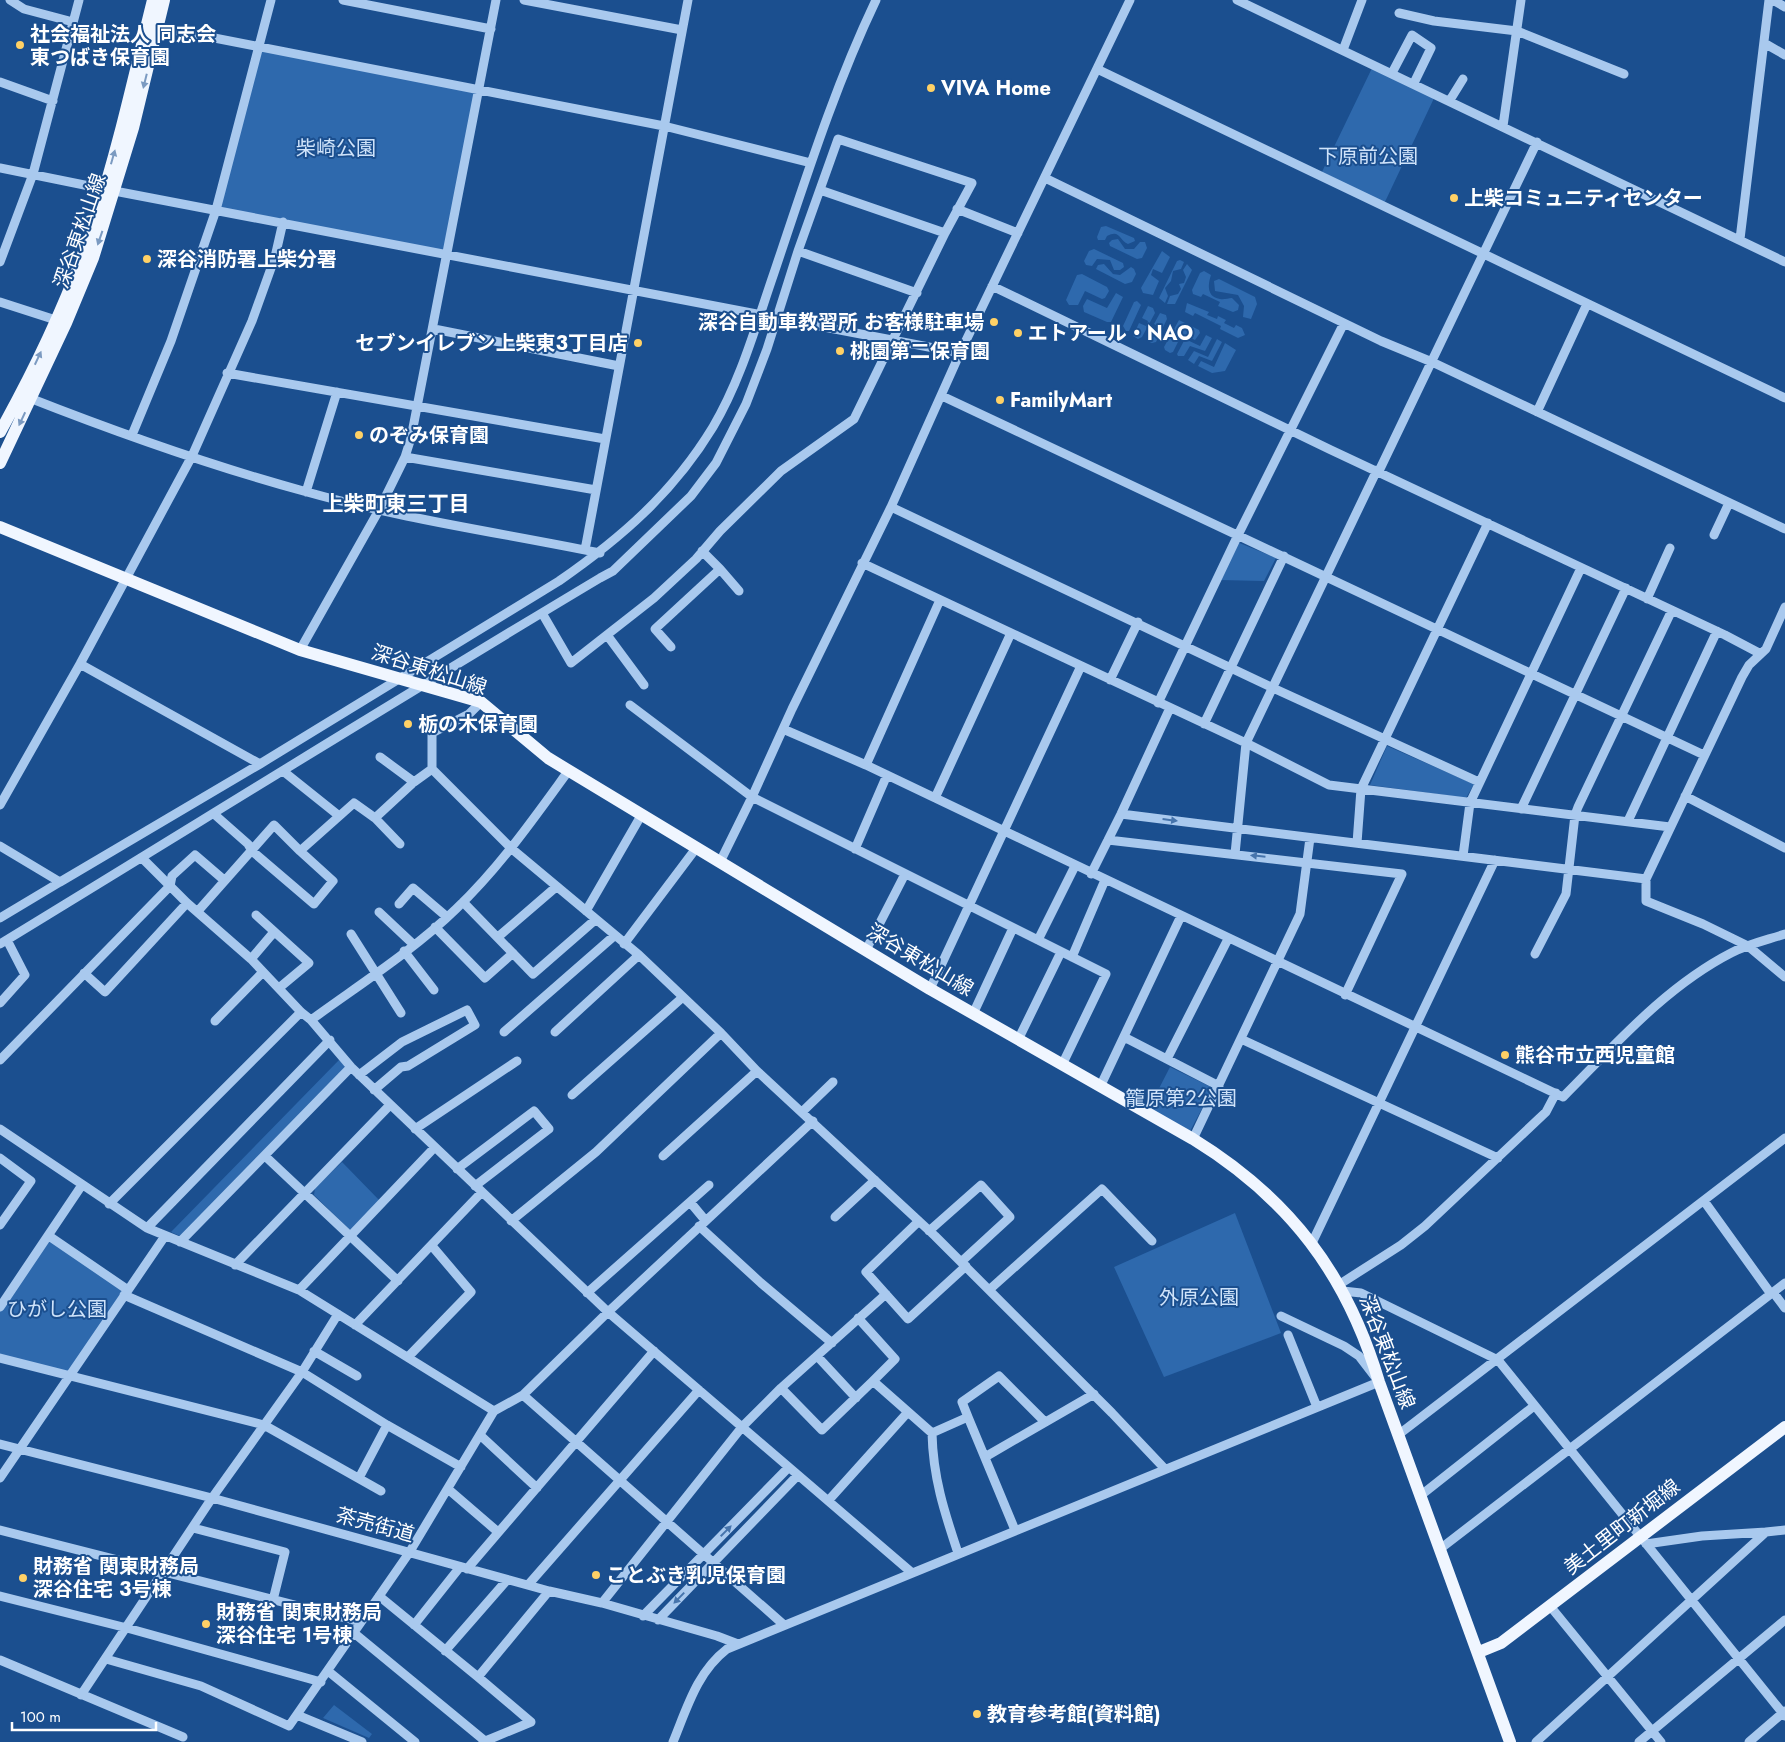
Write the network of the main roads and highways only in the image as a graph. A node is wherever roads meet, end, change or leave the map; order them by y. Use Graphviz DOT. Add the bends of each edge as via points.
graph roads {
  1 [pos="153,0"];
  2 [pos="164,0"];
  3 [pos="152,26"];
  4 [pos="26,397"];
  5 [pos="0,432"];
  6 [pos="0,463"];
  7 [pos="0,527"];
  8 [pos="1785,1426"];
  9 [pos="1479,1652"];
  10 [pos="1510,1742"];
  1 -- 3 [label="main road, 深谷東松山線"];
  2 -- 3 [label="main road, 深谷東松山線"];
  3 -- 4 [label="main road, 深谷東松山線" via="109,190 61,322"];
  4 -- 5 [label="main road, 深谷東松山線"];
  4 -- 6 [label="main road, 深谷東松山線, one-way"];
  7 -- 9 [label="main road, 深谷東松山線" via="300,650 481,702 548,758 972,1014 1216,1154 1280,1206 1312,1243 1342,1288 1367,1341 1398,1435"];
  8 -- 9 [label="main road, 美土里町新堀線" via="1643,1541 1501,1643"];
  9 -- 10 [label="main road, 深谷東松山線"];
}
